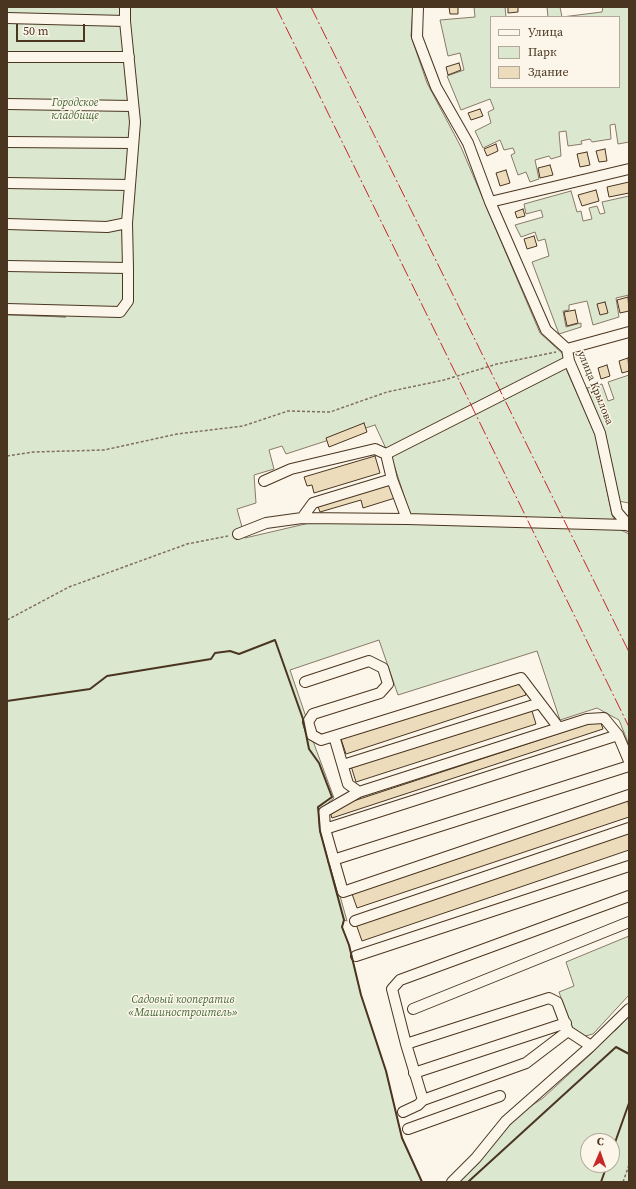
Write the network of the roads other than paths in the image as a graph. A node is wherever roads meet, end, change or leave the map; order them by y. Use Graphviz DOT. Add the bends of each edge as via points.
graph roads {
  1 [pos="125,7"];
  2 [pos="418,7"];
  3 [pos="7,18"];
  4 [pos="125,21"];
  5 [pos="7,57"];
  6 [pos="129,57"];
  7 [pos="7,104"];
  8 [pos="132,106"];
  9 [pos="7,142"];
  10 [pos="133,143"];
  11 [pos="629,169"];
  12 [pos="7,183"];
  13 [pos="130,185"];
  14 [pos="490,202"];
  15 [pos="127,223"];
  16 [pos="7,224"];
  17 [pos="7,266"];
  18 [pos="128,268"];
  19 [pos="7,309"];
  20 [pos="629,332"];
  21 [pos="567,350"];
  22 [pos="569,361"];
  23 [pos="386,454"];
  24 [pos="392,479"];
  25 [pos="264,481"];
  26 [pos="302,518"];
  27 [pos="407,519"];
  28 [pos="628,526"];
  29 [pos="238,534"];
  30 [pos="305,682"];
  31 [pos="540,703"];
  32 [pos="559,728"];
  33 [pos="618,735"];
  34 [pos="334,736"];
  35 [pos="629,761"];
  36 [pos="343,766"];
  37 [pos="629,766"];
  38 [pos="359,792"];
  39 [pos="629,795"];
  40 [pos="629,828"];
  41 [pos="325,829"];
  42 [pos="333,860"];
  43 [pos="629,866"];
  44 [pos="629,896"];
  45 [pos="355,921"];
  46 [pos="629,922"];
  47 [pos="356,956"];
  48 [pos="413,1009"];
  49 [pos="629,1009"];
  50 [pos="567,1027"];
  51 [pos="406,1044"];
  52 [pos="590,1046"];
  53 [pos="414,1074"];
  54 [pos="500,1096"];
  55 [pos="423,1100"];
  56 [pos="403,1112"];
  57 [pos="408,1129"];
  58 [pos="452,1182"];
  1 -- 4 [label="street"];
  2 -- 14 [label="street, улица Крылова" via="417,37 436,87 468,143"];
  3 -- 4 [label="street"];
  4 -- 6 [label="street"];
  5 -- 6 [label="street"];
  6 -- 8 [label="street"];
  7 -- 8 [label="street"];
  8 -- 10 [label="street"];
  9 -- 10 [label="street"];
  10 -- 13 [label="street"];
  11 -- 14 [label="street"];
  12 -- 13 [label="street"];
  13 -- 15 [label="street"];
  14 -- 21 [label="street, улица Крылова" via="546,330"];
  15 -- 16 [label="street" via="107,227"];
  15 -- 18 [label="street"];
  17 -- 18 [label="street"];
  18 -- 19 [label="street" via="128,300 120,312"];
  20 -- 21 [label="street"];
  21 -- 22 [label="street, улица Крылова"];
  22 -- 23 [label="street"];
  22 -- 28 [label="street, улица Крылова" via="600,433 617,512"];
  23 -- 24 [label="street"];
  23 -- 25 [label="street" via="375,449 291,469"];
  24 -- 26 [label="street" via="313,503"];
  24 -- 27 [label="street"];
  26 -- 27 [label="street"];
  26 -- 29 [label="street" via="266,523"];
  27 -- 28 [label="street"];
  30 -- 34 [label="street" via="369,661 383,668 388,684 380,693 313,714 308,722 312,735 320,740"];
  31 -- 32 [label="street"];
  31 -- 34 [label="street" via="521,678"];
  31 -- 36 [label="street"];
  32 -- 33 [label="street" via="587,718 604,718"];
  32 -- 38 [label="street"];
  33 -- 35 [label="street"];
  33 -- 41 [label="street"];
  34 -- 36 [label="street"];
  36 -- 38 [label="street" via="348,784"];
  37 -- 42 [label="street"];
  38 -- 41 [label="street" via="324,812"];
  39 -- 42 [label="street" via="343,892"];
  40 -- 45 [label="street"];
  41 -- 42 [label="street"];
  43 -- 47 [label="street"];
  44 -- 51 [label="street" via="400,980 392,989"];
  46 -- 48 [label="street"];
  49 -- 52 [label="street"];
  50 -- 51 [label="street" via="557,1002 549,998"];
  50 -- 52 [label="street"];
  50 -- 53 [label="street"];
  50 -- 55 [label="street" via="526,1063"];
  51 -- 53 [label="street"];
  52 -- 58 [label="street" via="506,1122"];
  53 -- 55 [label="street"];
  54 -- 57 [label="street"];
  55 -- 56 [label="street"];
}
